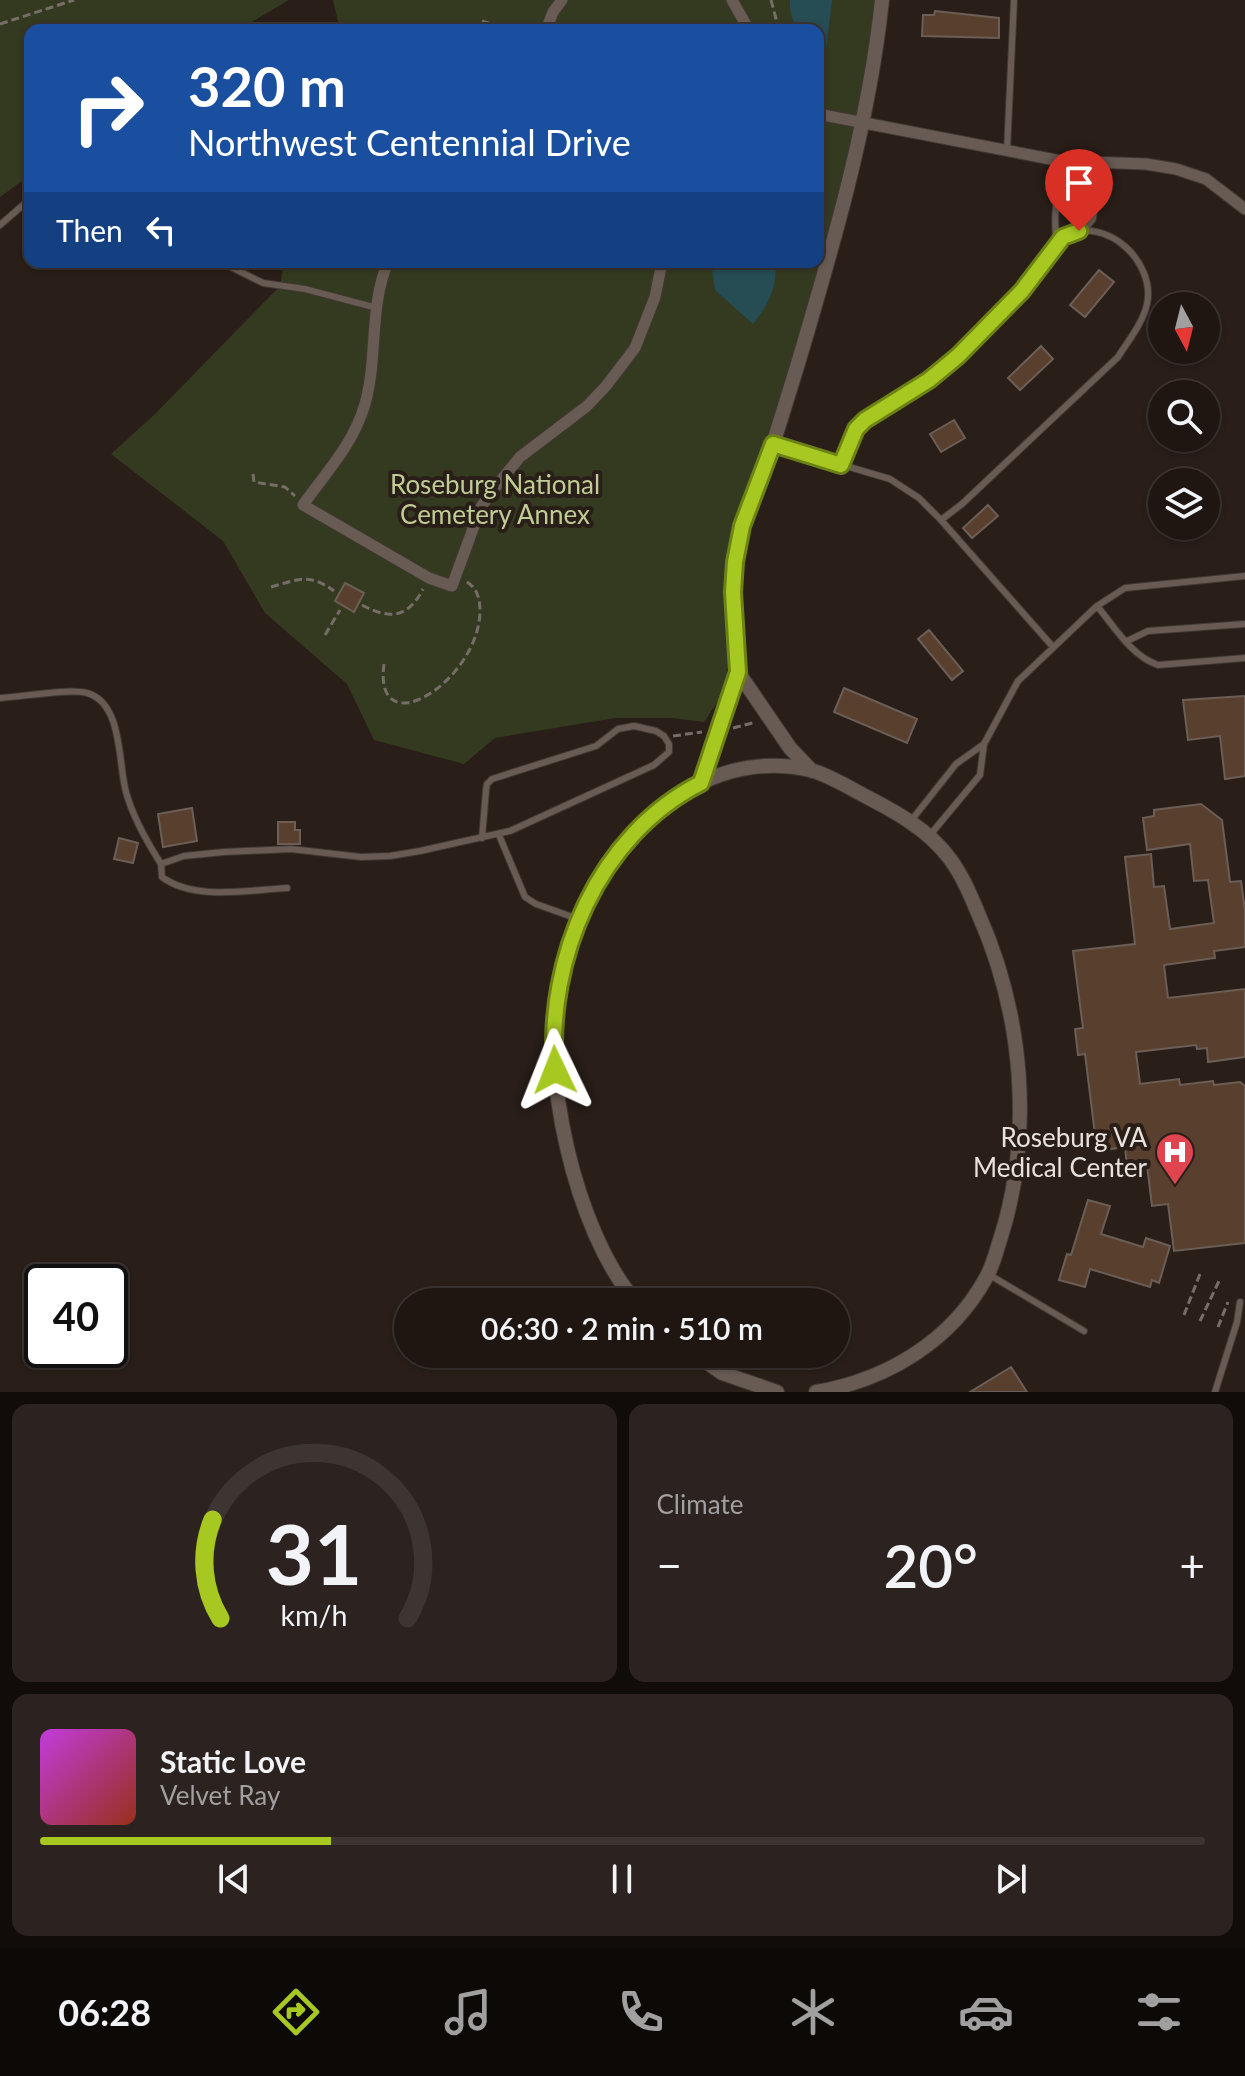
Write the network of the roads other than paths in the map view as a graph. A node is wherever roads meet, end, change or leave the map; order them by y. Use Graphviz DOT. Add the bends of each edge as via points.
graph roads {
  1 [pos="562,0"];
  2 [pos="732,0"];
  3 [pos="882,0"];
  4 [pos="1014,0"];
  5 [pos="548,24"];
  6 [pos="746,24"];
  7 [pos="824,115"];
  8 [pos="862,123"];
  9 [pos="1007,151"];
  10 [pos="24,204"];
  11 [pos="1245,209"];
  12 [pos="0,225"];
  13 [pos="1083,231"];
  14 [pos="1056,246"];
  15 [pos="233,268"];
  16 [pos="387,268"];
  17 [pos="661,268"];
  18 [pos="377,308"];
  19 [pos="773,444"];
  20 [pos="841,465"];
  21 [pos="941,520"];
  22 [pos="1245,576"];
  23 [pos="1097,606"];
  24 [pos="1245,624"];
  25 [pos="1127,641"];
  26 [pos="1053,647"];
  27 [pos="1245,658"];
  28 [pos="738,672"];
  29 [pos="0,698"];
  30 [pos="984,744"];
  31 [pos="812,771"];
  32 [pos="701,783"];
  33 [pos="910,822"];
  34 [pos="499,835"];
  35 [pos="930,835"];
  36 [pos="482,838"];
  37 [pos="161,864"];
  38 [pos="287,888"];
  39 [pos="578,919"];
  40 [pos="988,1274"];
  41 [pos="625,1288"];
  42 [pos="1240,1302"];
  43 [pos="1084,1331"];
  44 [pos="1234,1333"];
  45 [pos="1245,1334"];
  46 [pos="715,1368"];
  47 [pos="777,1392"];
  48 [pos="816,1392"];
  49 [pos="1215,1392"];
  1 -- 5 [label="street"];
  2 -- 6 [label="street"];
  3 -- 8 [label="street"];
  4 -- 9 [label="lane"];
  7 -- 8 [label="street"];
  8 -- 9 [label="street"];
  8 -- 19 [label="street"];
  9 -- 11 [label="street" via="1061,161 1176,169 1206,179"];
  10 -- 12 [label="lane"];
  13 -- 14 [label="lane" via="1063,237"];
  13 -- 14 [label="lane" via="1093,219 1094,197 1080,183 1070,184 1059,192"];
  13 -- 21 [label="lane" via="1110,237 1137,257 1145,274 1147,305 1134,332 1091,385"];
  14 -- 20 [label="lane" via="1022,291 958,356 856,429"];
  15 -- 18 [label="lane" via="263,283"];
  16 -- 18 [label="street"];
  17 -- 18 [label="street" via="635,348 587,406 520,457 494,489 481,507 452,586 303,505 357,428 369,381"];
  19 -- 20 [label="lane"];
  19 -- 28 [label="street" via="742,526 735,562"];
  20 -- 21 [label="lane" via="890,479"];
  21 -- 26 [label="lane"];
  22 -- 23 [label="lane" via="1125,588"];
  23 -- 25 [label="lane"];
  23 -- 26 [label="lane"];
  24 -- 25 [label="lane" via="1148,631"];
  25 -- 27 [label="lane" via="1158,665"];
  26 -- 30 [label="lane" via="1018,681"];
  28 -- 31 [label="street"];
  28 -- 32 [label="street"];
  29 -- 37 [label="lane" via="86,693 102,700 112,716 126,794"];
  30 -- 33 [label="lane" via="956,764"];
  30 -- 35 [label="lane" via="980,775"];
  31 -- 32 [label="street" via="761,766"];
  31 -- 33 [label="street"];
  32 -- 39 [label="street" via="676,796 648,821 602,876"];
  33 -- 35 [label="street"];
  34 -- 36 [label="lane"];
  34 -- 36 [label="lane" via="654,765 669,752 666,737 645,727 618,729 596,746 492,779 487,784"];
  34 -- 39 [label="lane" via="525,897"];
  35 -- 40 [label="street" via="967,886 994,952 1013,1022 1019,1092 1014,1177"];
  36 -- 37 [label="lane" via="390,856 291,849 184,856"];
  37 -- 38 [label="lane" via="162,877 194,890"];
  39 -- 41 [label="street" via="554,1017 557,1086 594,1235"];
  40 -- 43 [label="lane"];
  40 -- 48 [label="street" via="930,1345 878,1374"];
  42 -- 44 [label="lane"];
  44 -- 45 [label="lane"];
  44 -- 49 [label="lane"];
  46 -- 47 [label="street"];
}
